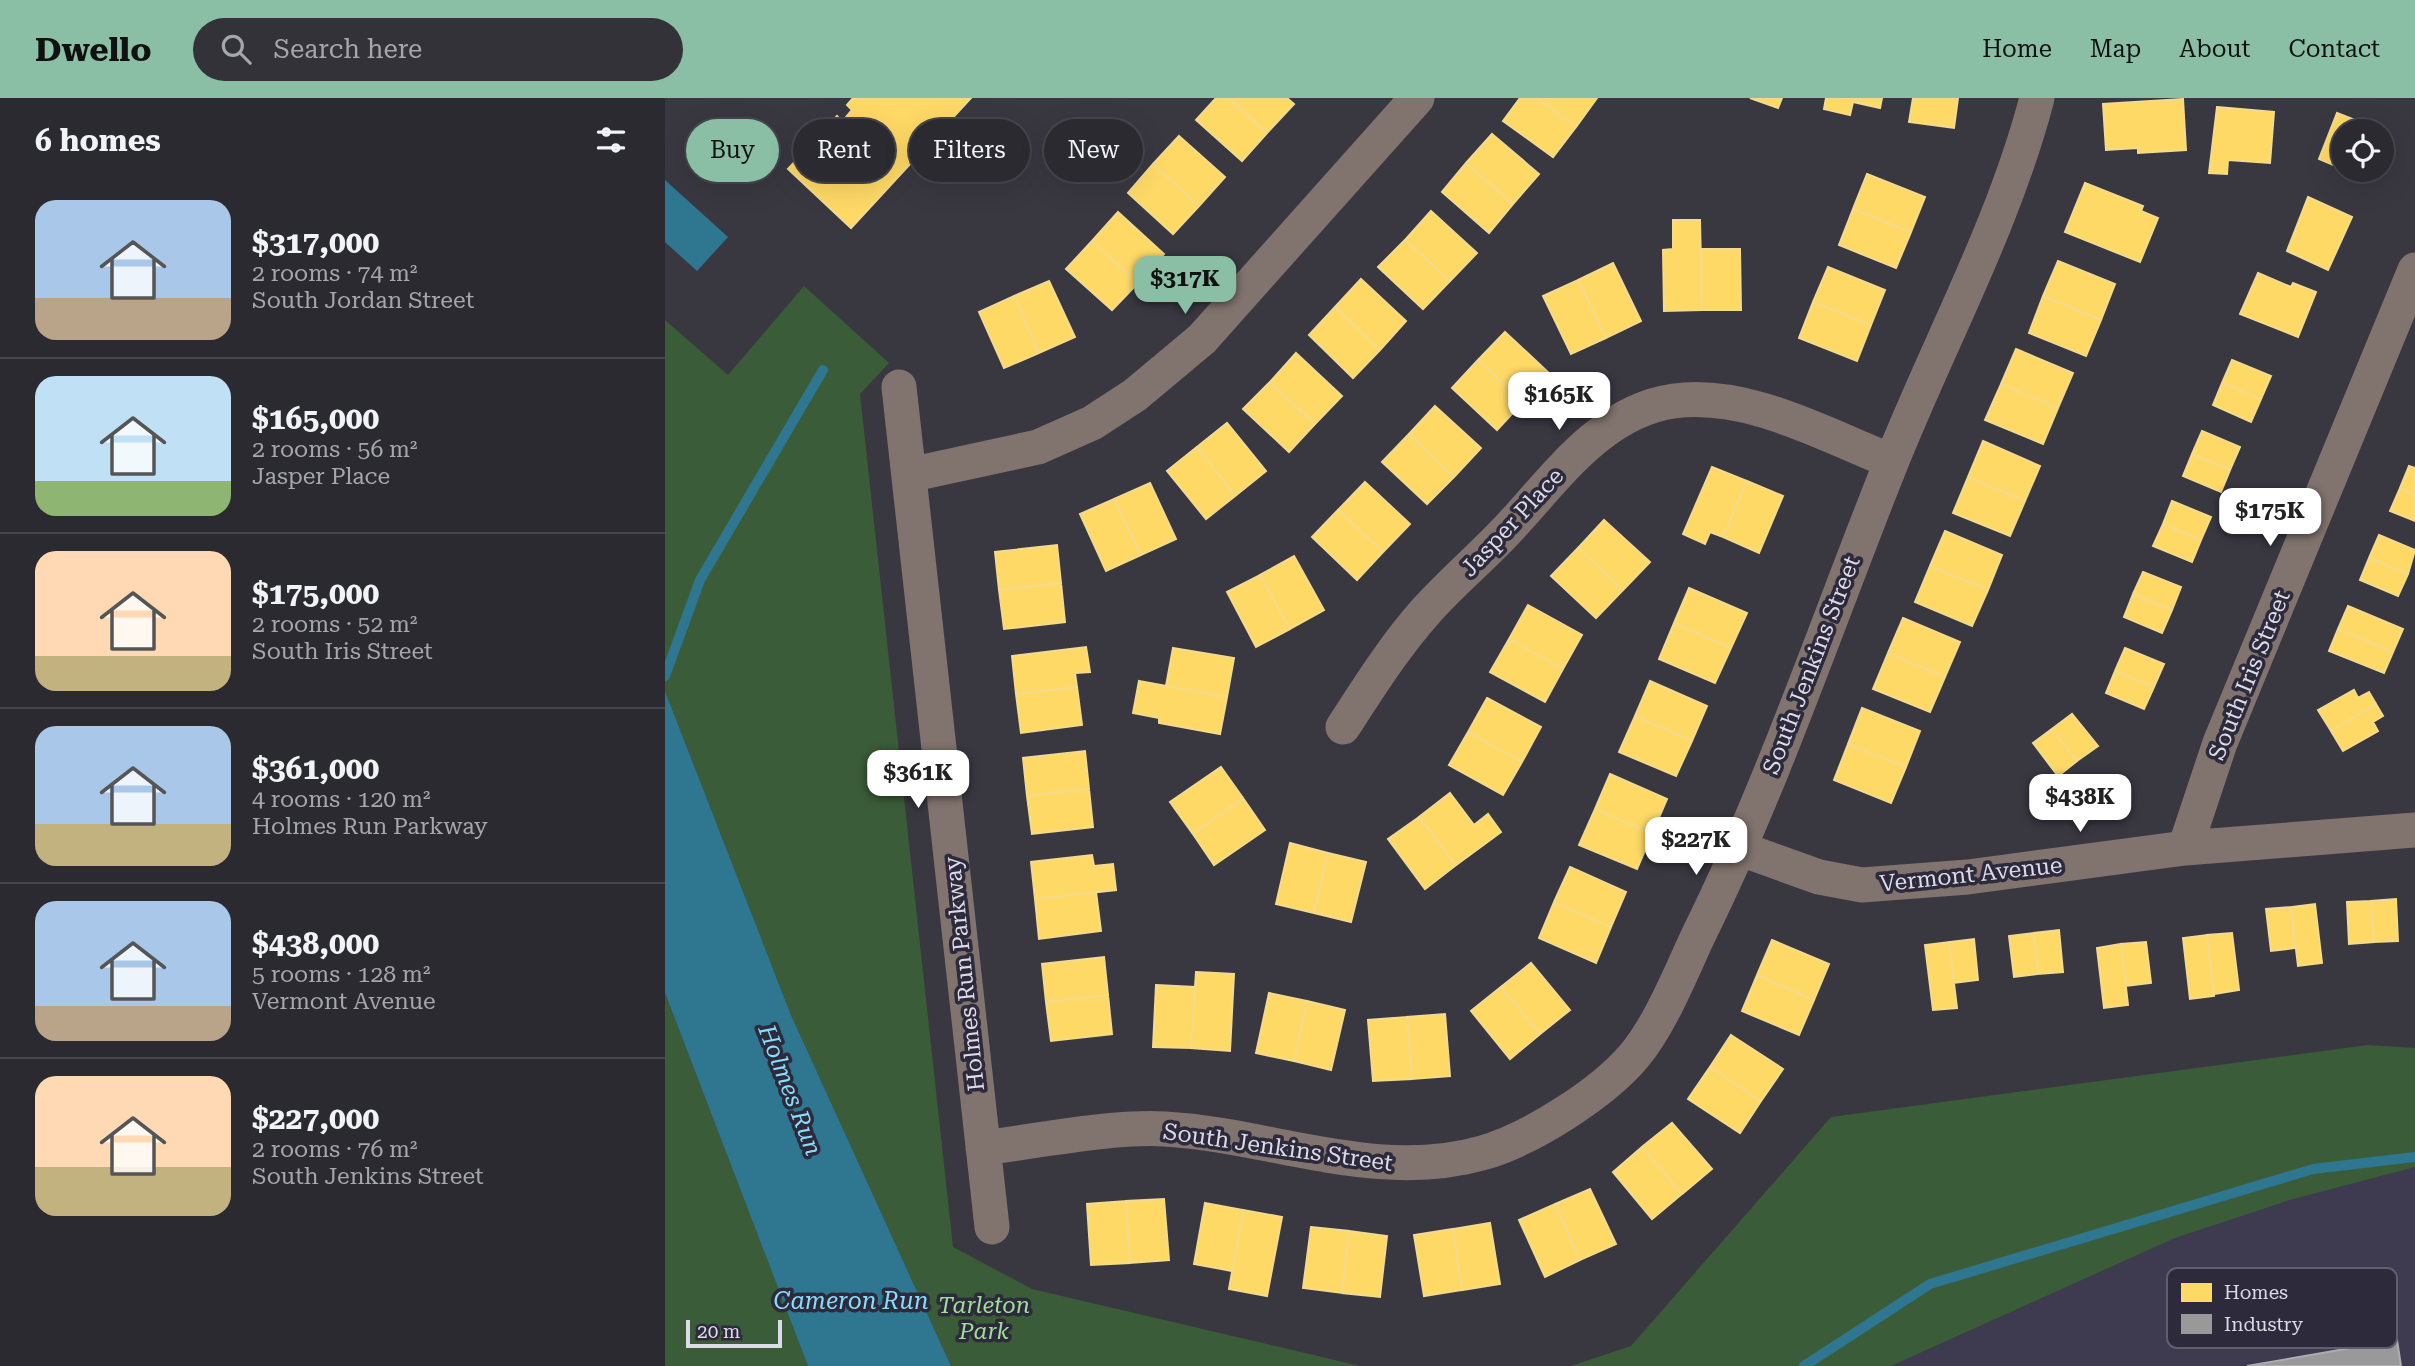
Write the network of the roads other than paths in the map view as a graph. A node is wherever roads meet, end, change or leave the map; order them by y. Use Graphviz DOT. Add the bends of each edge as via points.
graph roads {
  1 [pos="1417,98"];
  2 [pos="2037,98"];
  3 [pos="2415,270"];
  4 [pos="899,387"];
  5 [pos="1891,461"];
  6 [pos="909,475"];
  7 [pos="1343,727"];
  8 [pos="2415,830"];
  9 [pos="2185,848"];
  10 [pos="1741,849"];
  11 [pos="983,1148"];
  12 [pos="992,1227"];
  1 -- 6 [label="street" via="1202,340 1135,395 1092,423 1038,447"];
  2 -- 5 [label="street, South Jenkins Street" via="2015,177"];
  3 -- 9 [label="street, South Iris Street" via="2220,743"];
  4 -- 6 [label="street, Holmes Run Parkway"];
  5 -- 7 [label="street, Jasper Place" via="1770,413 1716,400 1673,401 1633,414 1573,456 1427,610 1381,666"];
  5 -- 10 [label="street, South Jenkins Street"];
  6 -- 11 [label="street, Holmes Run Parkway"];
  8 -- 9 [label="street, Vermont Avenue"];
  9 -- 10 [label="street, Vermont Avenue" via="1968,877 1862,885 1819,877"];
  10 -- 11 [label="street, South Jenkins Street" via="1636,1054 1609,1081 1521,1140 1469,1156 1403,1164 1162,1129"];
  11 -- 12 [label="street, Holmes Run Parkway"];
}
